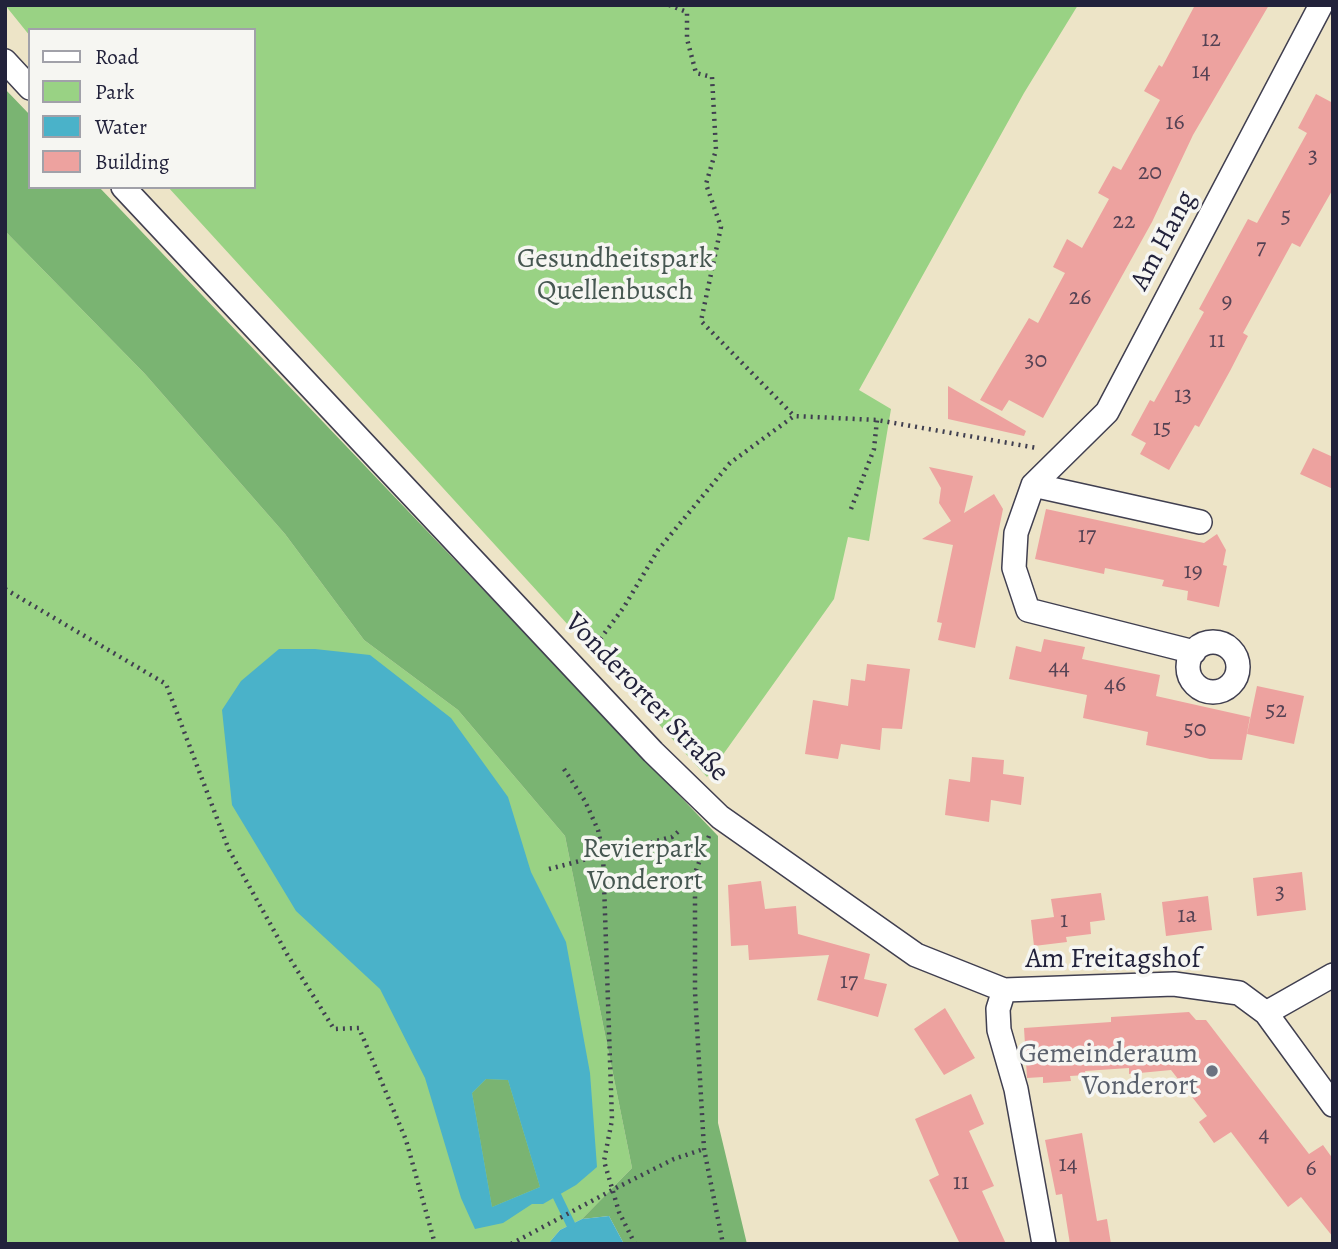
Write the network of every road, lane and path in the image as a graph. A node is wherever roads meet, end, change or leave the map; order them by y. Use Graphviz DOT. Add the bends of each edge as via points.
graph roads {
  1 [pos="669,5"];
  2 [pos="1321,5"];
  3 [pos="5,61"];
  4 [pos="28,86"];
  5 [pos="125,189"];
  6 [pos="794,416"];
  7 [pos="877,420"];
  8 [pos="1064,452"];
  9 [pos="1033,485"];
  10 [pos="851,509"];
  11 [pos="1200,522"];
  12 [pos="5,589"];
  13 [pos="1194,652"];
  14 [pos="576,670"];
  15 [pos="564,769"];
  16 [pos="720,817"];
  17 [pos="679,831"];
  18 [pos="603,854"];
  19 [pos="549,869"];
  20 [pos="1333,975"];
  21 [pos="1003,990"];
  22 [pos="1266,1013"];
  23 [pos="1333,1105"];
  24 [pos="704,1149"];
  25 [pos="612,1190"];
  26 [pos="435,1244"];
  27 [pos="511,1244"];
  28 [pos="635,1244"];
  29 [pos="723,1244"];
  30 [pos="1045,1244"];
  1 -- 6 [label="path" via="687,12 687,39 696,73 712,77 716,150 706,184 721,227 701,321"];
  2 -- 8 [label="street, Am Hang" via="1107,412"];
  3 -- 4 [label="street"];
  5 -- 14 [label="street, Vonderorter Straße"];
  6 -- 7 [label="path"];
  6 -- 14 [label="path" via="730,463 658,550 624,607"];
  7 -- 8 [label="path"];
  7 -- 10 [label="path" via="874,449"];
  8 -- 9 [label="street, Am Hang"];
  9 -- 11 [label="street"];
  9 -- 13 [label="street, Am Hang" via="1016,533 1014,568 1028,610"];
  12 -- 26 [label="path" via="166,684 229,850 287,954 334,1029 359,1028 406,1140"];
  14 -- 16 [label="street, Vonderorter Straße"];
  15 -- 18 [label="path" via="585,801"];
  16 -- 21 [label="street, Vonderorter Straße" via="916,955"];
  16 -- 24 [label="path" via="695,873 693,905"];
  17 -- 18 [label="path" via="672,837"];
  18 -- 19 [label="path"];
  18 -- 25 [label="path" via="612,1120 604,1161"];
  20 -- 22 [label="street"];
  21 -- 22 [label="street, Am Freitagshof" via="1174,984 1239,993"];
  21 -- 30 [label="street" via="999,1030 1016,1089"];
  22 -- 23 [label="street, Am Freitagshof"];
  24 -- 25 [label="path"];
  24 -- 29 [label="path"];
  25 -- 27 [label="path"];
  25 -- 28 [label="path"];
}
